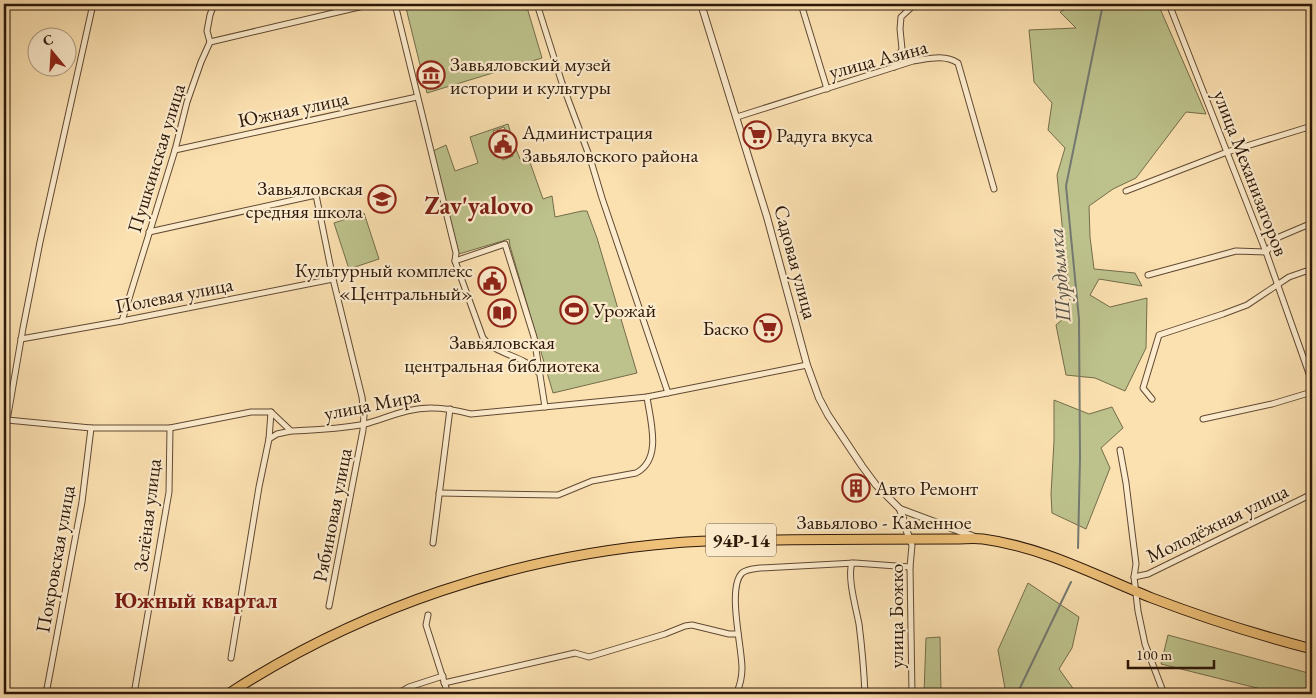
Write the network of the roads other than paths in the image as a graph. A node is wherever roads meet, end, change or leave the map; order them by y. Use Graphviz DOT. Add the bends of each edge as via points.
graph roads {
  1 [pos="93,4"];
  2 [pos="214,4"];
  3 [pos="372,4"];
  4 [pos="395,4"];
  5 [pos="537,4"];
  6 [pos="701,4"];
  7 [pos="801,4"];
  8 [pos="915,4"];
  9 [pos="1169,4"];
  10 [pos="210,42"];
  11 [pos="894,67"];
  12 [pos="827,89"];
  13 [pos="417,97"];
  14 [pos="737,117"];
  15 [pos="1312,126"];
  16 [pos="175,150"];
  17 [pos="1227,152"];
  18 [pos="994,189"];
  19 [pos="1126,191"];
  20 [pos="1312,223"];
  21 [pos="149,232"];
  22 [pos="1266,252"];
  23 [pos="455,261"];
  24 [pos="1312,269"];
  25 [pos="1148,275"];
  26 [pos="333,279"];
  27 [pos="1279,284"];
  28 [pos="122,321"];
  29 [pos="21,339"];
  30 [pos="807,364"];
  31 [pos="539,373"];
  32 [pos="1312,382"];
  33 [pos="1312,392"];
  34 [pos="668,393"];
  35 [pos="647,397"];
  36 [pos="1152,399"];
  37 [pos="544,407"];
  38 [pos="450,409"];
  39 [pos="271,412"];
  40 [pos="1203,419"];
  41 [pos="7,420"];
  42 [pos="363,424"];
  43 [pos="5,426"];
  44 [pos="91,428"];
  45 [pos="170,428"];
  46 [pos="291,431"];
  47 [pos="4,438"];
  48 [pos="269,439"];
  49 [pos="1120,450"];
  50 [pos="439,493"];
  51 [pos="1312,494"];
  52 [pos="900,509"];
  53 [pos="909,538"];
  54 [pos="981,539"];
  55 [pos="433,543"];
  56 [pos="852,563"];
  57 [pos="910,567"];
  58 [pos="1134,577"];
  59 [pos="1136,591"];
  60 [pos="329,606"];
  61 [pos="428,616"];
  62 [pos="738,634"];
  63 [pos="1312,649"];
  64 [pos="231,658"];
  65 [pos="443,676"];
  66 [pos="444,683"];
  67 [pos="46,694"];
  68 [pos="134,694"];
  69 [pos="228,694"];
  70 [pos="397,694"];
  71 [pos="448,694"];
  72 [pos="736,694"];
  73 [pos="865,694"];
  74 [pos="912,694"];
  75 [pos="1164,694"];
  1 -- 29 [label="street"];
  2 -- 10 [label="street, Пушкинская улица" via="207,31"];
  3 -- 10 [label="street"];
  4 -- 13 [label="street"];
  5 -- 34 [label="street"];
  6 -- 14 [label="street, Садовая улица"];
  7 -- 12 [label="street"];
  8 -- 11 [label="street" via="901,17 902,50"];
  9 -- 17 [label="street, улица Механизаторов"];
  10 -- 16 [label="street, Пушкинская улица" via="187,102"];
  11 -- 12 [label="street, улица Азина"];
  11 -- 18 [label="street, улица Азина" via="944,57 958,63"];
  12 -- 14 [label="street, улица Азина"];
  13 -- 16 [label="street, Южная улица"];
  13 -- 23 [label="street" via="456,252"];
  14 -- 30 [label="street, Садовая улица"];
  15 -- 17 [label="street"];
  16 -- 21 [label="street, Пушкинская улица"];
  17 -- 19 [label="street"];
  17 -- 22 [label="street, улица Механизаторов"];
  20 -- 22 [label="street" via="1279,237"];
  21 -- 26 [label="street, Рябиновая улица" via="316,196"];
  21 -- 28 [label="street, Пушкинская улица"];
  22 -- 25 [label="street" via="1236,251"];
  22 -- 27 [label="street, улица Механизаторов"];
  23 -- 31 [label="street" via="483,338 492,348 523,360"];
  23 -- 31 [label="street" via="506,244 534,337"];
  24 -- 27 [label="street"];
  26 -- 28 [label="street, Полевая улица"];
  26 -- 42 [label="street, Рябиновая улица" via="362,397"];
  27 -- 32 [label="street, улица Механизаторов"];
  27 -- 36 [label="street" via="1247,305 1159,335 1143,388"];
  28 -- 29 [label="street, Полевая улица"];
  29 -- 41 [label="street"];
  30 -- 34 [label="street, улица Мира"];
  30 -- 52 [label="street, Садовая улица" via="819,398 841,436 876,484"];
  31 -- 37 [label="street"];
  33 -- 40 [label="street"];
  34 -- 35 [label="street, улица Мира"];
  35 -- 37 [label="street, улица Мира"];
  35 -- 50 [label="street" via="652,454 647,465 636,473 592,480 558,495"];
  37 -- 38 [label="street, улица Мира" via="471,414"];
  38 -- 42 [label="street, улица Мира" via="414,410"];
  38 -- 50 [label="street"];
  39 -- 45 [label="street" via="251,412"];
  39 -- 46 [label="street"];
  39 -- 48 [label="street"];
  41 -- 43 [label="street"];
  41 -- 44 [label="street"];
  42 -- 46 [label="street, улица Мира"];
  42 -- 60 [label="street, Рябиновая улица"];
  43 -- 47 [label="street"];
  44 -- 45 [label="street"];
  44 -- 67 [label="street, Покровская улица" via="82,502"];
  45 -- 68 [label="street, Зелёная улица" via="169,492"];
  46 -- 48 [label="street, улица Мира"];
  48 -- 64 [label="street"];
  49 -- 58 [label="street" via="1136,564"];
  50 -- 55 [label="street"];
  51 -- 58 [label="street, Молодёжная улица" via="1148,574"];
  52 -- 53 [label="street"];
  52 -- 54 [label="street"];
  53 -- 54 [label="main road, Завьялово - Каменное / 94Р-14"];
  53 -- 57 [label="street, улица Божко" via="912,546"];
  53 -- 69 [label="main road, Завьялово - Каменное / 94Р-14" via="674,543 574,556 518,568 427,596 358,623 297,652"];
  54 -- 59 [label="main road, Завьялово - Каменное / 94Р-14" via="1034,551"];
  56 -- 57 [label="street"];
  56 -- 62 [label="street" via="760,568 743,572 738,578 735,598"];
  56 -- 73 [label="street" via="851,579"];
  57 -- 74 [label="street, улица Божко"];
  58 -- 59 [label="street"];
  59 -- 63 [label="main road, Завьялово - Каменное / 94Р-14" via="1186,611"];
  59 -- 75 [label="street" via="1145,644"];
  61 -- 65 [label="street" via="426,625"];
  62 -- 66 [label="street" via="685,626 589,657 575,653"];
  62 -- 72 [label="street" via="742,670"];
  65 -- 66 [label="street"];
  65 -- 70 [label="street"];
  66 -- 71 [label="street"];
}
